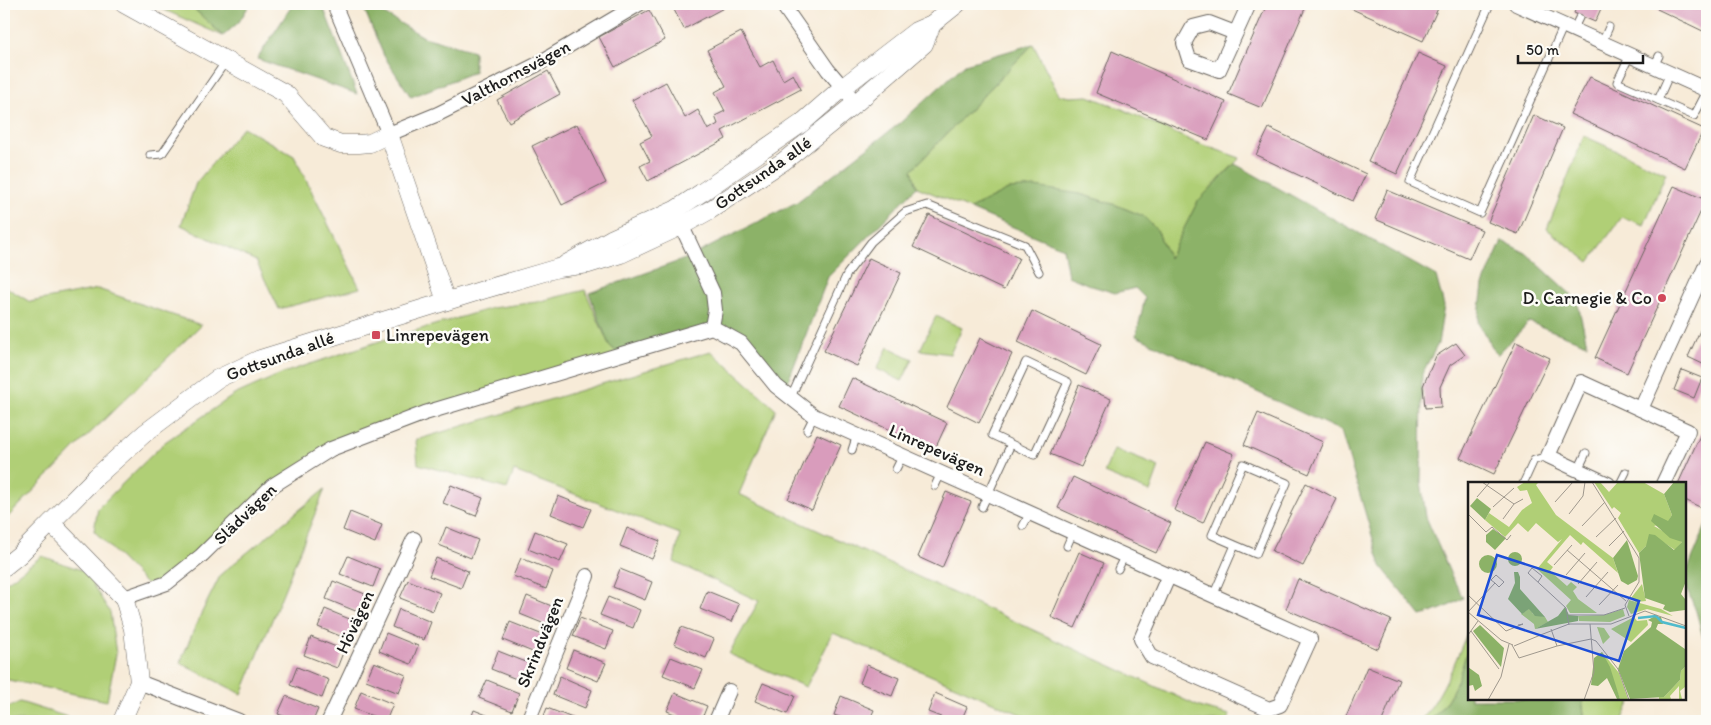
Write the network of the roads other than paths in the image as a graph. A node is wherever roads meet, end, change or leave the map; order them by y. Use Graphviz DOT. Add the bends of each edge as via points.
graph roads {
  1 [pos="124,4"];
  2 [pos="334,4"];
  3 [pos="638,4"];
  4 [pos="782,4"];
  5 [pos="957,4"];
  6 [pos="1249,4"];
  7 [pos="1490,4"];
  8 [pos="1516,4"];
  9 [pos="1536,8"];
  10 [pos="932,24"];
  11 [pos="1572,24"];
  12 [pos="1609,28"];
  13 [pos="1234,33"];
  14 [pos="1602,43"];
  15 [pos="1630,55"];
  16 [pos="227,61"];
  17 [pos="1670,73"];
  18 [pos="842,88"];
  19 [pos="1707,90"];
  20 [pos="1658,100"];
  21 [pos="856,103"];
  22 [pos="389,134"];
  23 [pos="150,155"];
  24 [pos="675,210"];
  25 [pos="681,226"];
  26 [pos="1707,263"];
  27 [pos="558,268"];
  28 [pos="1039,272"];
  29 [pos="446,301"];
  30 [pos="712,327"];
  31 [pos="791,397"];
  32 [pos="1641,410"];
  33 [pos="814,416"];
  34 [pos="807,430"];
  35 [pos="857,435"];
  36 [pos="1012,444"];
  37 [pos="852,450"];
  38 [pos="1586,452"];
  39 [pos="903,455"];
  40 [pos="1548,456"];
  41 [pos="896,470"];
  42 [pos="1578,470"];
  43 [pos="941,472"];
  44 [pos="1626,472"];
  45 [pos="1591,480"];
  46 [pos="1524,482"];
  47 [pos="1621,482"];
  48 [pos="1664,482"];
  49 [pos="935,486"];
  50 [pos="988,494"];
  51 [pos="982,507"];
  52 [pos="1030,512"];
  53 [pos="51,523"];
  54 [pos="1023,526"];
  55 [pos="1073,532"];
  56 [pos="414,539"];
  57 [pos="1236,545"];
  58 [pos="1066,546"];
  59 [pos="1125,555"];
  60 [pos="4,567"];
  61 [pos="1118,569"];
  62 [pos="1169,575"];
  63 [pos="587,576"];
  64 [pos="1213,596"];
  65 [pos="124,598"];
  66 [pos="139,682"];
  67 [pos="729,691"];
  68 [pos="122,721"];
  69 [pos="239,721"];
  70 [pos="329,721"];
  71 [pos="528,721"];
  72 [pos="716,721"];
  1 -- 16 [label="street"];
  2 -- 22 [label="street"];
  3 -- 22 [label="street, Valthornsvägen" via="536,65 438,114"];
  4 -- 18 [label="street"];
  5 -- 10 [label="street, Gottsunda allé"];
  6 -- 13 [label="street"];
  7 -- 11 [label="lane" via="1410,182 1480,214"];
  8 -- 9 [label="street"];
  9 -- 11 [label="street"];
  10 -- 18 [label="street, Gottsunda allé" via="916,31"];
  10 -- 21 [label="street, Gottsunda allé" via="924,44"];
  11 -- 14 [label="street"];
  12 -- 14 [label="lane"];
  14 -- 15 [label="street"];
  15 -- 17 [label="street" via="1657,61"];
  15 -- 20 [label="lane" via="1617,82"];
  16 -- 22 [label="street" via="286,94 324,138 341,144 359,144 370,143"];
  16 -- 23 [label="lane" via="162,154"];
  17 -- 19 [label="street"];
  17 -- 20 [label="lane"];
  18 -- 21 [label="street"];
  18 -- 24 [label="street, Gottsunda allé" via="802,123"];
  19 -- 20 [label="lane" via="1694,116"];
  21 -- 25 [label="street, Gottsunda allé" via="784,161"];
  22 -- 29 [label="street"];
  24 -- 25 [label="street"];
  24 -- 27 [label="street, Gottsunda allé"];
  25 -- 27 [label="street, Gottsunda allé" via="621,254 590,264"];
  25 -- 30 [label="street" via="712,293 715,310"];
  26 -- 32 [label="street"];
  27 -- 29 [label="street, Gottsunda allé"];
  28 -- 31 [label="lane" via="1024,245 927,205 905,212 871,242 847,274"];
  29 -- 53 [label="street, Gottsunda allé" via="260,359 217,379 145,433"];
  30 -- 31 [label="street, Linrepevägen" via="741,344 776,386"];
  30 -- 65 [label="street, Slädvägen" via="425,413 331,450 272,486 201,556 167,583"];
  31 -- 33 [label="street, Linrepevägen"];
  32 -- 40 [label="street" via="1581,382"];
  32 -- 48 [label="street" via="1688,431"];
  33 -- 34 [label="lane"];
  33 -- 35 [label="street, Linrepevägen"];
  35 -- 37 [label="lane"];
  35 -- 39 [label="street, Linrepevägen"];
  36 -- 36 [label="lane" via="992,435 1026,362 1068,382 1034,455"];
  36 -- 50 [label="lane"];
  38 -- 42 [label="lane"];
  39 -- 41 [label="lane"];
  39 -- 43 [label="street, Linrepevägen"];
  40 -- 42 [label="street"];
  40 -- 46 [label="lane" via="1534,460"];
  42 -- 45 [label="street"];
  43 -- 49 [label="lane"];
  43 -- 50 [label="street, Linrepevägen"];
  44 -- 47 [label="lane"];
  50 -- 51 [label="lane"];
  50 -- 52 [label="street, Linrepevägen"];
  52 -- 54 [label="lane"];
  52 -- 55 [label="street, Linrepevägen"];
  53 -- 60 [label="street, Gottsunda allé"];
  53 -- 65 [label="street"];
  55 -- 58 [label="lane"];
  55 -- 59 [label="street, Linrepevägen"];
  56 -- 70 [label="street, Hövägen"];
  57 -- 57 [label="lane" via="1256,554 1287,483 1243,464 1212,534"];
  57 -- 64 [label="lane"];
  59 -- 61 [label="lane"];
  59 -- 62 [label="street, Linrepevägen"];
  62 -- 64 [label="street, Linrepevägen"];
  62 -- 64 [label="street, Linrepevägen" via="1141,639 1152,656 1269,708 1280,705 1310,639"];
  63 -- 71 [label="street, Skrindvägen"];
  65 -- 66 [label="street" via="133,629"];
  66 -- 68 [label="street"];
  66 -- 69 [label="street"];
  67 -- 72 [label="street"];
}
